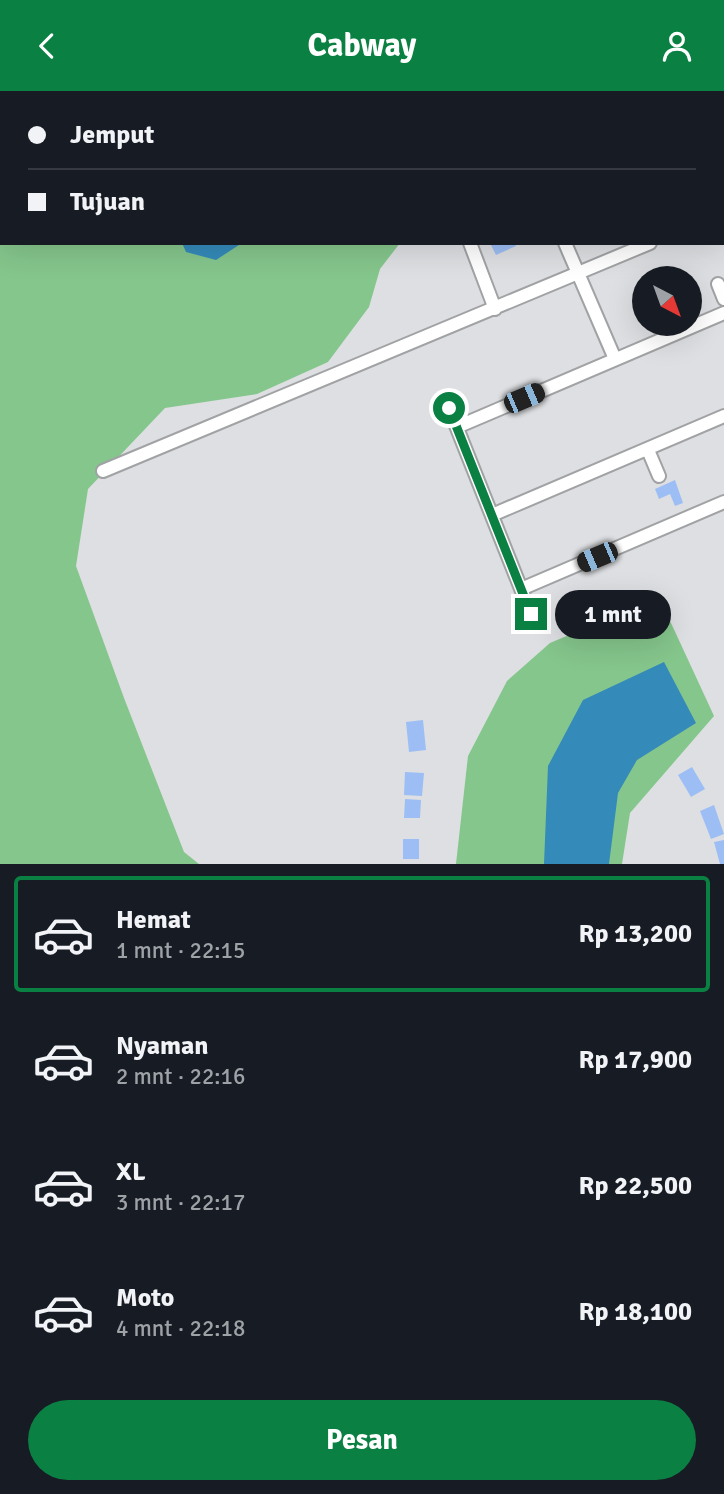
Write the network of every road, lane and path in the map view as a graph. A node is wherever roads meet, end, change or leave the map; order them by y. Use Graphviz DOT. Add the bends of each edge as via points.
graph roads {
  1 [pos="471,245"];
  2 [pos="566,245"];
  3 [pos="645,245"];
  4 [pos="578,273"];
  5 [pos="718,284"];
  6 [pos="724,299"];
  7 [pos="495,309"];
  8 [pos="724,313"];
  9 [pos="615,359"];
  10 [pos="449,408"];
  11 [pos="724,417"];
  12 [pos="457,427"];
  13 [pos="648,450"];
  14 [pos="103,471"];
  15 [pos="659,477"];
  16 [pos="724,502"];
  17 [pos="492,515"];
  18 [pos="521,589"];
  19 [pos="531,614"];
  1 -- 7 [label="street"];
  2 -- 4 [label="street"];
  3 -- 4 [label="street"];
  4 -- 7 [label="street"];
  4 -- 9 [label="street"];
  5 -- 6 [label="street"];
  7 -- 14 [label="street"];
  8 -- 9 [label="street"];
  9 -- 12 [label="street"];
  10 -- 12 [label="street"];
  11 -- 13 [label="street"];
  12 -- 17 [label="street"];
  13 -- 15 [label="street"];
  13 -- 17 [label="street"];
  16 -- 18 [label="street"];
  17 -- 18 [label="street"];
  18 -- 19 [label="street"];
}
